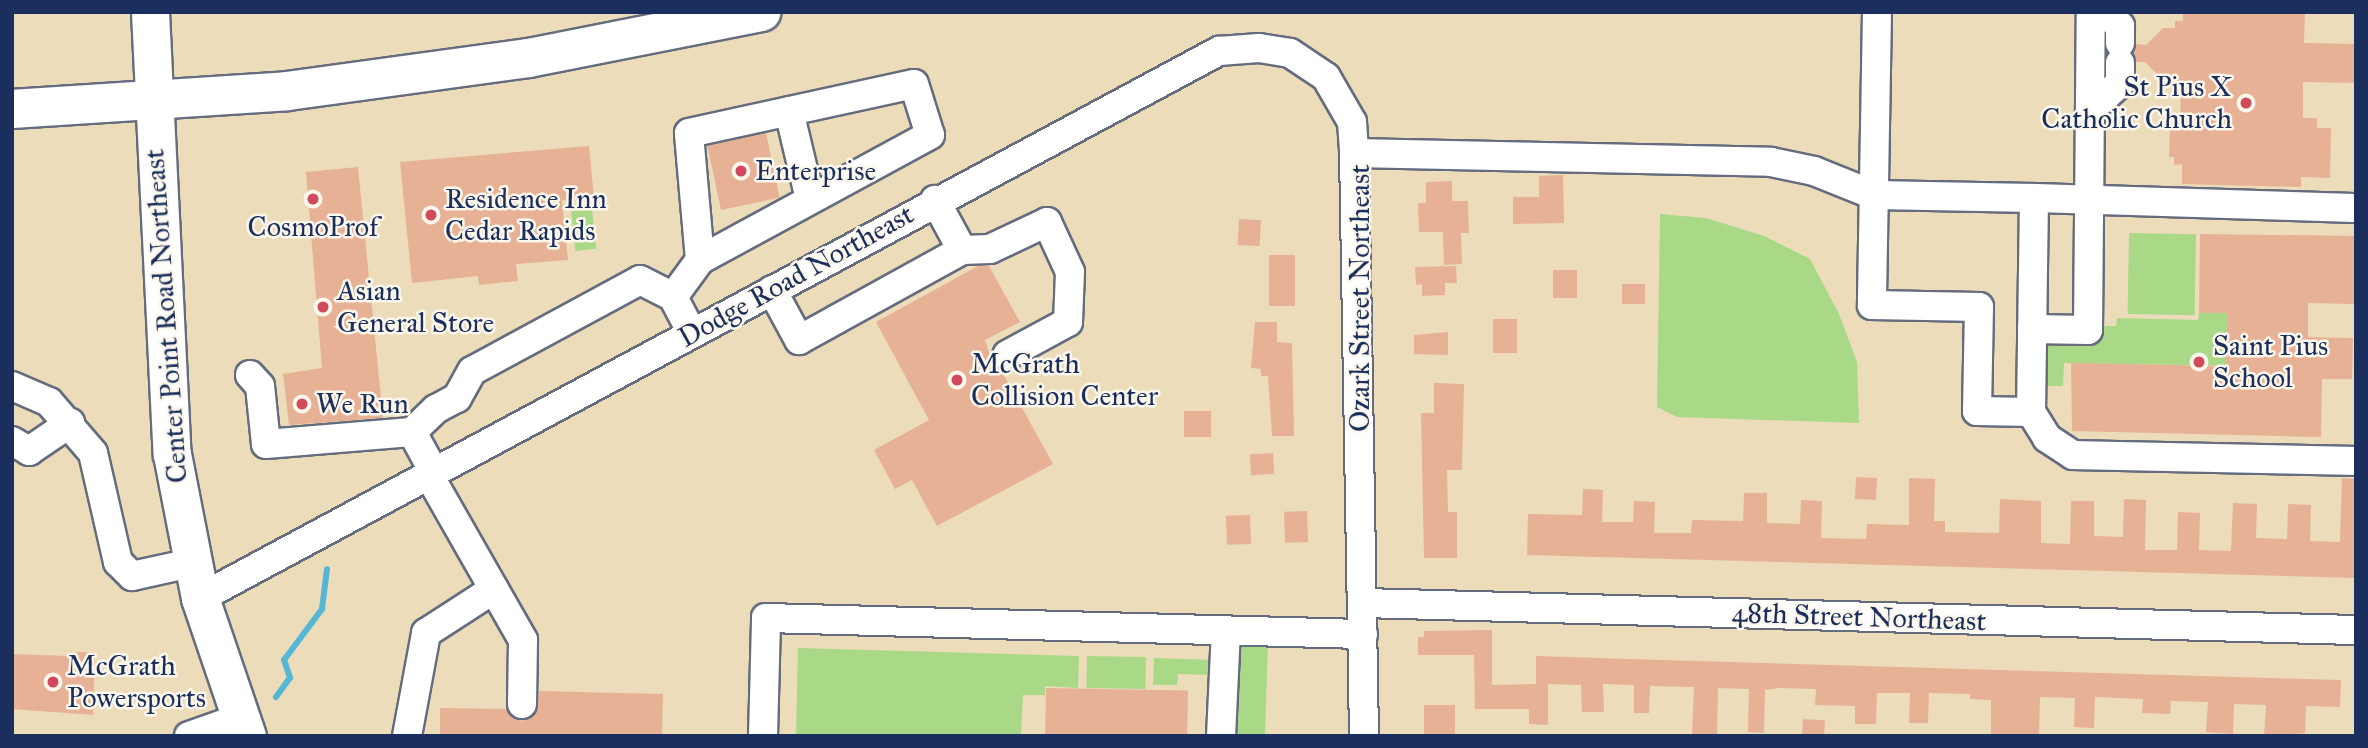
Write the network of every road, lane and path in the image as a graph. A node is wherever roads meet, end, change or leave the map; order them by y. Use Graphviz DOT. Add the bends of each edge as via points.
graph roads {
  1 [pos="150,12"];
  2 [pos="762,12"];
  3 [pos="1877,12"];
  4 [pos="2091,12"];
  5 [pos="2103,12"];
  6 [pos="152,103"];
  7 [pos="12,109"];
  8 [pos="2090,110"];
  9 [pos="789,111"];
  10 [pos="1354,153"];
  11 [pos="1866,190"];
  12 [pos="2034,198"];
  13 [pos="810,199"];
  14 [pos="935,200"];
  15 [pos="2090,200"];
  16 [pos="2356,208"];
  17 [pos="962,250"];
  18 [pos="700,260"];
  19 [pos="772,290"];
  20 [pos="673,297"];
  21 [pos="2032,329"];
  22 [pos="692,333"];
  23 [pos="1007,355"];
  24 [pos="250,375"];
  25 [pos="12,386"];
  26 [pos="2031,412"];
  27 [pos="71,423"];
  28 [pos="412,432"];
  29 [pos="24,456"];
  30 [pos="2356,461"];
  31 [pos="433,476"];
  32 [pos="191,562"];
  33 [pos="494,590"];
  34 [pos="200,598"];
  35 [pos="1363,603"];
  36 [pos="1226,630"];
  37 [pos="2356,631"];
  38 [pos="1363,634"];
  39 [pos="522,704"];
  40 [pos="244,727"];
  41 [pos="189,736"];
  42 [pos="407,736"];
  43 [pos="763,736"];
  44 [pos="1221,736"];
  45 [pos="1364,736"];
  1 -- 6 [label="main road, Center Point Road Northeast"];
  2 -- 6 [label="highway" via="529,58 287,91"];
  3 -- 11 [label="street"];
  4 -- 8 [label="street"];
  5 -- 8 [label="street" via="2120,26 2120,83"];
  6 -- 7 [label="highway"];
  6 -- 32 [label="main road, Center Point Road Northeast" via="166,384 172,454"];
  8 -- 15 [label="street"];
  9 -- 13 [label="street"];
  9 -- 13 [label="street" via="914,84 930,135"];
  9 -- 18 [label="street" via="689,133"];
  10 -- 11 [label="street, Ozark Street Northeast" via="1771,162"];
  10 -- 14 [label="street, Dodge Road Northeast" via="1352,122 1326,77 1290,52 1259,48 1219,51"];
  10 -- 35 [label="street, Ozark Street Northeast"];
  11 -- 12 [label="street, Ozark Street Northeast"];
  11 -- 26 [label="street" via="1872,305 1979,307 1978,411"];
  12 -- 15 [label="street, Ozark Street Northeast"];
  12 -- 21 [label="street"];
  13 -- 18 [label="street"];
  14 -- 17 [label="street"];
  14 -- 19 [label="street, Dodge Road Northeast"];
  15 -- 16 [label="street, Ozark Street Northeast"];
  15 -- 21 [label="street" via="2088,330"];
  17 -- 19 [label="street" via="799,340"];
  17 -- 23 [label="street" via="990,249 1047,222 1070,272 1068,322"];
  18 -- 20 [label="street"];
  19 -- 22 [label="street, Dodge Road Northeast"];
  20 -- 22 [label="street"];
  20 -- 28 [label="street" via="640,280 472,371 457,398 436,409"];
  21 -- 26 [label="street"];
  22 -- 31 [label="street, Dodge Road Northeast"];
  24 -- 28 [label="street" via="260,386 266,444"];
  25 -- 27 [label="street" via="49,402"];
  26 -- 30 [label="street" via="2047,439 2073,455"];
  27 -- 29 [label="street"];
  27 -- 32 [label="street" via="93,453 118,562 132,576"];
  28 -- 31 [label="street"];
  31 -- 33 [label="street"];
  31 -- 34 [label="street, Dodge Road Northeast"];
  32 -- 34 [label="main road, Center Point Road Northeast"];
  33 -- 39 [label="street" via="523,639"];
  33 -- 42 [label="street" via="426,633"];
  34 -- 40 [label="main road, Center Point Road Northeast"];
  35 -- 37 [label="street, 48th Street Northeast"];
  35 -- 38 [label="street, Ozark Street Northeast"];
  36 -- 38 [label="street"];
  36 -- 43 [label="street" via="766,618"];
  36 -- 44 [label="street"];
  38 -- 45 [label="street, Ozark Street Northeast"];
  40 -- 41 [label="street"];
}
